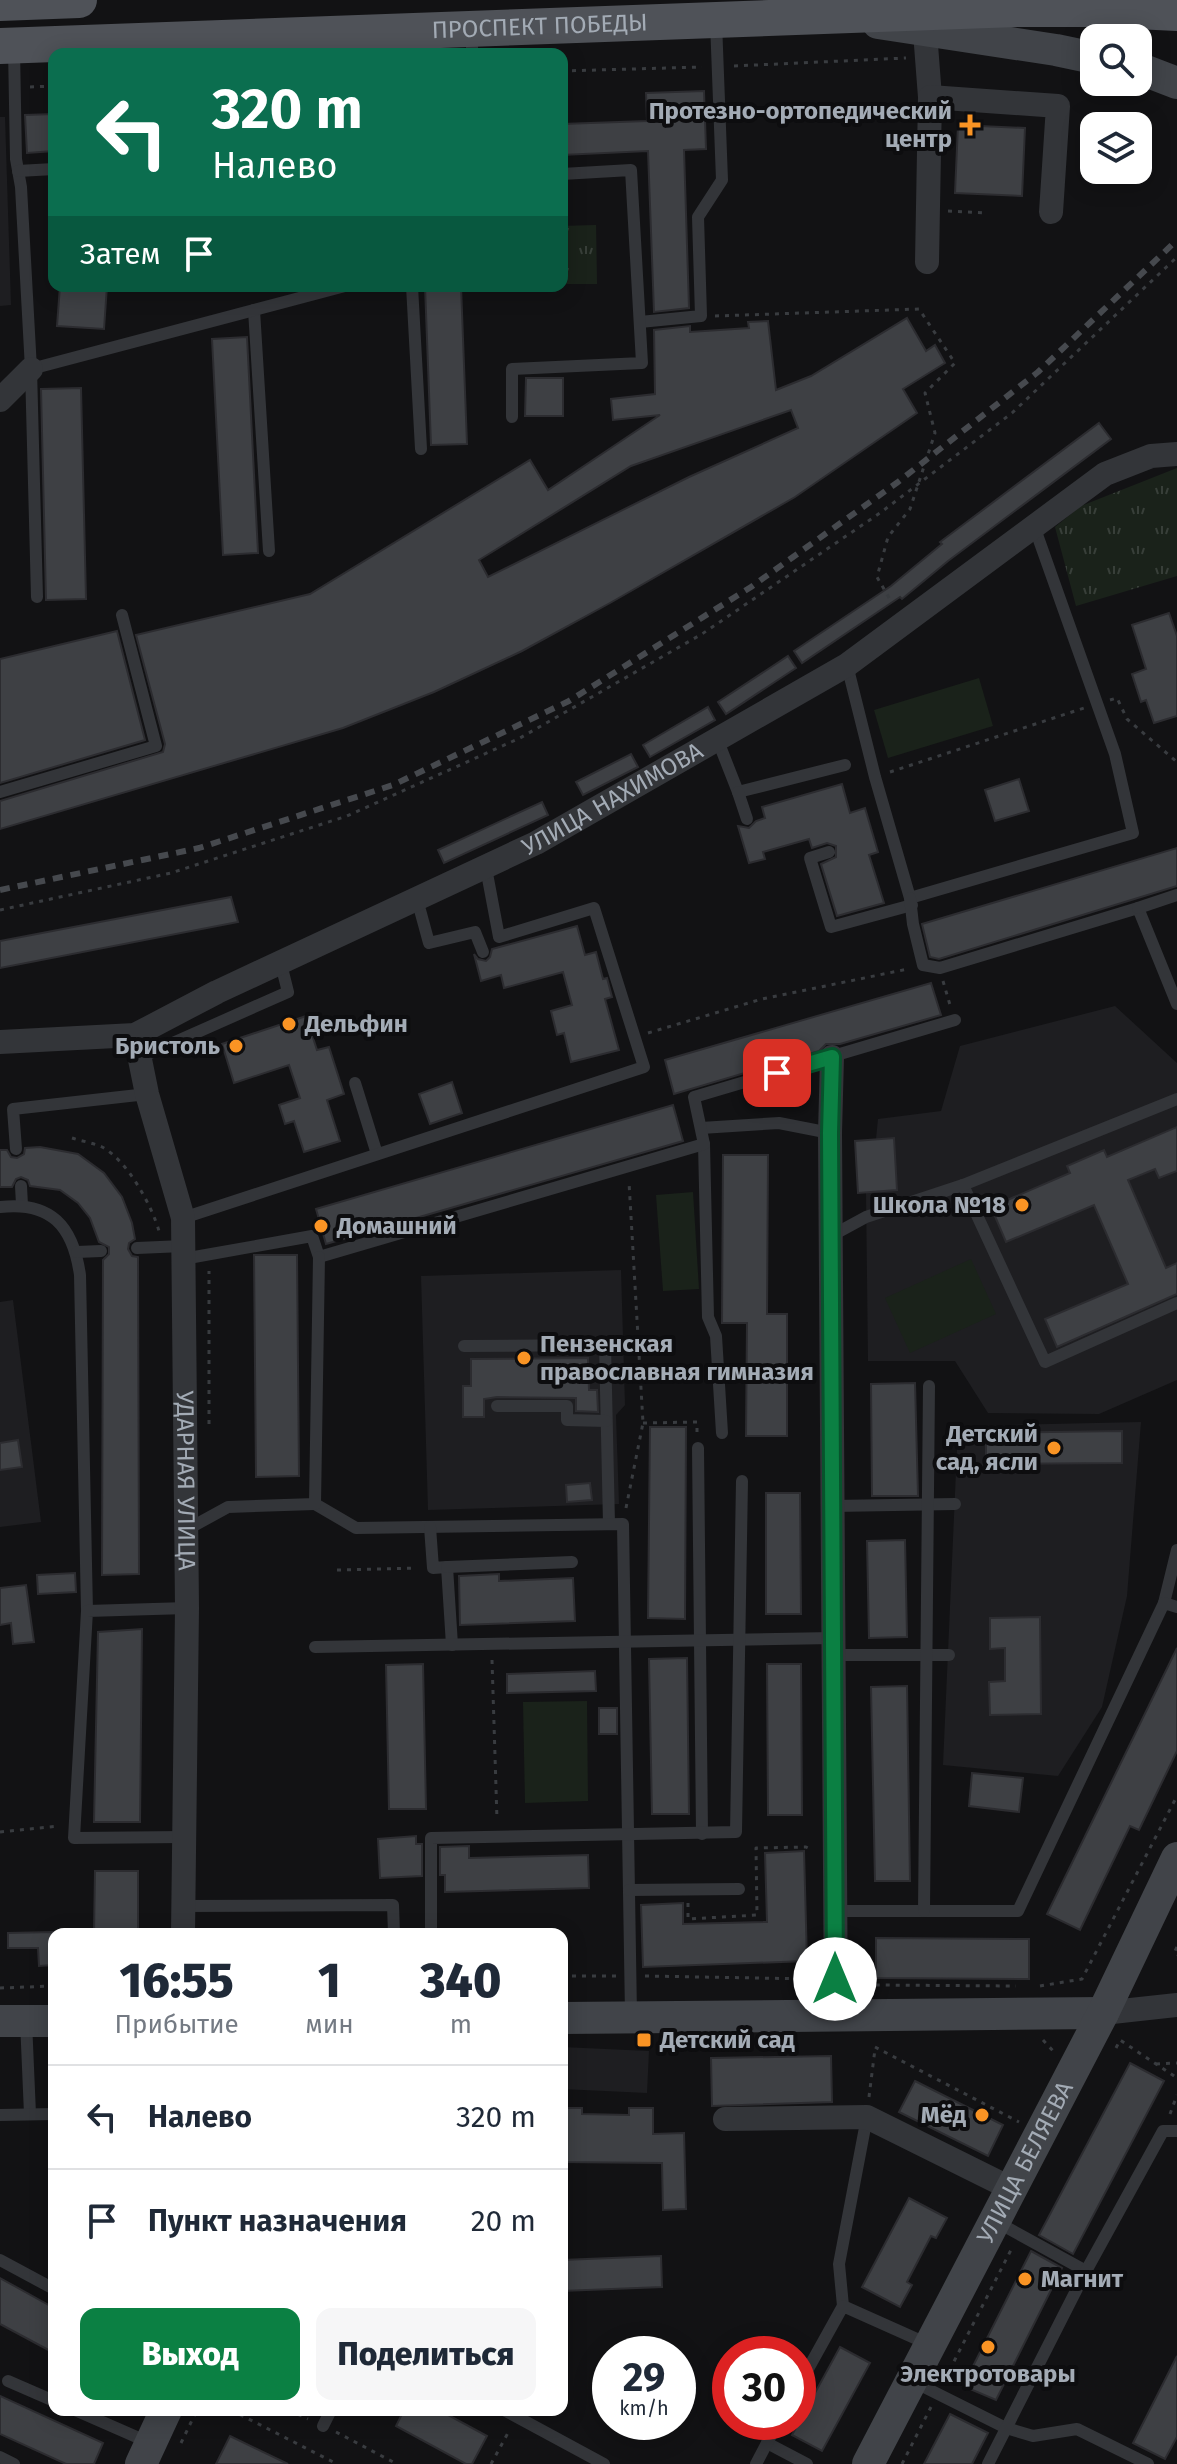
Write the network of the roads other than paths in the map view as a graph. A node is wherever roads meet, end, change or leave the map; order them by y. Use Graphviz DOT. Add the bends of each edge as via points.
graph roads {
  1 [pos="79,0"];
  2 [pos="674,0"];
  3 [pos="0,3"];
  4 [pos="1177,13"];
  5 [pos="836,15"];
  6 [pos="716,19"];
  7 [pos="624,23"];
  8 [pos="473,27"];
  9 [pos="926,44"];
  10 [pos="252,45"];
  11 [pos="7,46"];
  12 [pos="1080,55"];
  13 [pos="1152,73"];
  14 [pos="1177,83"];
  15 [pos="930,97"];
  16 [pos="48,169"];
  17 [pos="18,171"];
  18 [pos="568,174"];
  19 [pos="1051,212"];
  20 [pos="927,262"];
  21 [pos="322,292"];
  22 [pos="412,292"];
  23 [pos="254,310"];
  24 [pos="640,322"];
  25 [pos="31,369"];
  26 [pos="0,400"];
  27 [pos="512,417"];
  28 [pos="421,449"];
  29 [pos="1177,454"];
  30 [pos="1034,525"];
  31 [pos="269,551"];
  32 [pos="37,597"];
  33 [pos="122,615"];
  34 [pos="847,665"];
  35 [pos="718,741"];
  36 [pos="845,765"];
  37 [pos="0,792"];
  38 [pos="738,792"];
  39 [pos="747,819"];
  40 [pos="829,852"];
  41 [pos="486,868"];
  42 [pos="1177,895"];
  43 [pos="417,899"];
  44 [pos="911,902"];
  45 [pos="1138,908"];
  46 [pos="483,952"];
  47 [pos="281,964"];
  48 [pos="217,992"];
  49 [pos="1177,1004"];
  50 [pos="224,1020"];
  51 [pos="955,1020"];
  52 [pos="0,1042"];
  53 [pos="137,1046"];
  54 [pos="832,1057"];
  55 [pos="355,1083"];
  56 [pos="147,1094"];
  57 [pos="1177,1099"];
  58 [pos="701,1128"];
  59 [pos="830,1133"];
  60 [pos="704,1144"];
  61 [pos="16,1149"];
  62 [pos="377,1154"];
  63 [pos="963,1185"];
  64 [pos="21,1186"];
  65 [pos="22,1205"];
  66 [pos="0,1207"];
  67 [pos="183,1218"];
  68 [pos="831,1236"];
  69 [pos="137,1248"];
  70 [pos="101,1251"];
  71 [pos="176,1251"];
  72 [pos="77,1252"];
  73 [pos="319,1257"];
  74 [pos="1177,1303"];
  75 [pos="464,1346"];
  76 [pos="929,1386"];
  77 [pos="497,1406"];
  78 [pos="606,1421"];
  79 [pos="722,1433"];
  80 [pos="698,1448"];
  81 [pos="742,1481"];
  82 [pos="315,1504"];
  83 [pos="955,1504"];
  84 [pos="928,1505"];
  85 [pos="833,1506"];
  86 [pos="609,1524"];
  87 [pos="430,1527"];
  88 [pos="186,1530"];
  89 [pos="1177,1550"];
  90 [pos="572,1562"];
  91 [pos="447,1567"];
  92 [pos="1171,1605"];
  93 [pos="187,1608"];
  94 [pos="87,1611"];
  95 [pos="698,1640"];
  96 [pos="741,1640"];
  97 [pos="625,1641"];
  98 [pos="452,1645"];
  99 [pos="834,1646"];
  100 [pos="315,1647"];
  101 [pos="927,1655"];
  102 [pos="949,1655"];
  103 [pos="702,1834"];
  104 [pos="628,1836"];
  105 [pos="184,1837"];
  106 [pos="1177,1858"];
  107 [pos="739,1889"];
  108 [pos="629,1890"];
  109 [pos="183,1906"];
  110 [pos="835,1911"];
  111 [pos="924,1911"];
  112 [pos="183,1928"];
  113 [pos="394,1928"];
  114 [pos="431,1928"];
  115 [pos="1177,2005"];
  116 [pos="1103,2013"];
  117 [pos="836,2016"];
  118 [pos="568,2018"];
  119 [pos="631,2018"];
  120 [pos="27,2021"];
  121 [pos="30,2114"];
  122 [pos="48,2114"];
  123 [pos="0,2115"];
  124 [pos="867,2117"];
  125 [pos="725,2119"];
  126 [pos="1177,2131"];
  127 [pos="1012,2189"];
  128 [pos="1007,2227"];
  129 [pos="0,2260"];
  130 [pos="1086,2271"];
  131 [pos="48,2286"];
  132 [pos="843,2306"];
  133 [pos="930,2345"];
  134 [pos="816,2355"];
  135 [pos="8,2381"];
  136 [pos="925,2387"];
  137 [pos="48,2398"];
  138 [pos="86,2416"];
  139 [pos="165,2416"];
  140 [pos="328,2416"];
  141 [pos="514,2416"];
  142 [pos="323,2426"];
  143 [pos="1006,2428"];
  144 [pos="769,2440"];
  145 [pos="767,2443"];
  146 [pos="156,2453"];
  147 [pos="0,2457"];
  148 [pos="14,2464"];
  149 [pos="604,2464"];
  150 [pos="756,2464"];
  151 [pos="807,2464"];
  152 [pos="868,2464"];
  153 [pos="988,2464"];
  154 [pos="1148,2464"];
  1 -- 3 [label="main road"];
  2 -- 7 [label="main road" via="666,9"];
  4 -- 5 [label="main road, ПРОСПЕКТ ПОБЕДЫ" via="1095,9"];
  5 -- 6 [label="main road, ПРОСПЕКТ ПОБЕДЫ"];
  5 -- 9 [label="main road"];
  6 -- 7 [label="main road, ПРОСПЕКТ ПОБЕДЫ"];
  6 -- 24 [label="lane" via="722,180 698,217 701,316"];
  7 -- 8 [label="main road, ПРОСПЕКТ ПОБЕДЫ"];
  8 -- 10 [label="main road, ПРОСПЕКТ ПОБЕДЫ"];
  9 -- 12 [label="main road"];
  9 -- 15 [label="street"];
  10 -- 11 [label="main road, ПРОСПЕКТ ПОБЕДЫ"];
  11 -- 17 [label="lane"];
  13 -- 14 [label="main road"];
  15 -- 19 [label="street" via="1058,106"];
  15 -- 20 [label="street"];
  16 -- 17 [label="lane"];
  17 -- 25 [label="lane"];
  18 -- 24 [label="lane" via="631,170"];
  21 -- 23 [label="lane"];
  22 -- 28 [label="lane"];
  23 -- 25 [label="lane"];
  23 -- 31 [label="lane"];
  24 -- 27 [label="lane" via="642,363 512,369"];
  25 -- 26 [label="street"];
  25 -- 32 [label="lane"];
  29 -- 30 [label="street, УЛИЦА НАХИМОВА" via="1151,456 1105,474"];
  30 -- 34 [label="street, УЛИЦА НАХИМОВА"];
  30 -- 44 [label="lane" via="1115,754 1133,833"];
  33 -- 37 [label="lane" via="156,746"];
  34 -- 35 [label="street, УЛИЦА НАХИМОВА"];
  34 -- 44 [label="lane"];
  35 -- 38 [label="lane"];
  35 -- 41 [label="street, УЛИЦА НАХИМОВА"];
  36 -- 38 [label="lane"];
  38 -- 39 [label="lane"];
  40 -- 44 [label="lane" via="810,858 831,927"];
  41 -- 43 [label="street, УЛИЦА НАХИМОВА"];
  41 -- 62 [label="lane" via="499,937 594,908 644,1067"];
  42 -- 45 [label="lane"];
  43 -- 46 [label="lane" via="429,943 475,932"];
  43 -- 47 [label="street, УЛИЦА НАХИМОВА"];
  44 -- 45 [label="lane" via="923,965 940,968"];
  45 -- 49 [label="lane"];
  47 -- 48 [label="street, УЛИЦА НАХИМОВА"];
  47 -- 50 [label="lane" via="288,992"];
  48 -- 50 [label="lane"];
  48 -- 53 [label="street, УЛИЦА НАХИМОВА"];
  50 -- 53 [label="lane"];
  51 -- 54 [label="lane"];
  52 -- 53 [label="street, УЛИЦА НАХИМОВА"];
  53 -- 56 [label="street, УДАРНАЯ УЛИЦА"];
  54 -- 58 [label="lane" via="694,1097"];
  54 -- 59 [label="street"];
  55 -- 62 [label="lane"];
  56 -- 61 [label="lane" via="13,1109"];
  56 -- 67 [label="street, УДАРНАЯ УЛИЦА"];
  57 -- 63 [label="lane"];
  58 -- 59 [label="lane" via="779,1123"];
  58 -- 60 [label="lane"];
  59 -- 68 [label="street"];
  60 -- 73 [label="lane"];
  60 -- 79 [label="lane" via="708,1317 716,1336"];
  62 -- 67 [label="lane"];
  63 -- 68 [label="lane" via="866,1217"];
  63 -- 74 [label="lane" via="1045,1362"];
  64 -- 65 [label="lane"];
  65 -- 66 [label="lane"];
  65 -- 72 [label="lane" via="48,1212"];
  67 -- 71 [label="street, УДАРНАЯ УЛИЦА"];
  68 -- 85 [label="street"];
  69 -- 71 [label="lane"];
  70 -- 72 [label="lane"];
  71 -- 73 [label="lane" via="312,1236"];
  71 -- 88 [label="street, УДАРНАЯ УЛИЦА"];
  72 -- 94 [label="lane"];
  73 -- 82 [label="lane"];
  75 -- 78 [label="lane" via="605,1345"];
  76 -- 84 [label="lane"];
  77 -- 78 [label="lane" via="567,1406 567,1420"];
  78 -- 86 [label="lane"];
  80 -- 95 [label="lane"];
  81 -- 96 [label="lane"];
  82 -- 87 [label="lane" via="356,1528"];
  82 -- 88 [label="lane" via="228,1507"];
  83 -- 84 [label="lane"];
  84 -- 85 [label="lane"];
  84 -- 101 [label="lane"];
  85 -- 99 [label="street"];
  86 -- 87 [label="lane"];
  86 -- 97 [label="lane" via="623,1524"];
  87 -- 91 [label="lane" via="433,1568"];
  88 -- 93 [label="street, УДАРНАЯ УЛИЦА"];
  89 -- 92 [label="lane"];
  90 -- 91 [label="lane"];
  91 -- 98 [label="lane"];
  92 -- 111 [label="lane" via="1018,1911"];
  93 -- 94 [label="lane"];
  93 -- 105 [label="street, УДАРНАЯ УЛИЦА"];
  94 -- 105 [label="lane" via="74,1838"];
  95 -- 96 [label="lane"];
  95 -- 97 [label="lane"];
  95 -- 103 [label="lane"];
  96 -- 99 [label="lane"];
  96 -- 103 [label="lane" via="736,1832"];
  97 -- 98 [label="lane"];
  97 -- 104 [label="lane"];
  98 -- 100 [label="lane"];
  99 -- 101 [label="lane"];
  99 -- 110 [label="street"];
  101 -- 102 [label="lane"];
  101 -- 111 [label="lane"];
  103 -- 104 [label="lane"];
  104 -- 108 [label="lane"];
  104 -- 114 [label="lane" via="431,1838"];
  105 -- 109 [label="street, УДАРНАЯ УЛИЦА"];
  106 -- 116 [label="main road, УЛИЦА БЕЛЯЕВА"];
  107 -- 108 [label="lane"];
  108 -- 119 [label="lane"];
  109 -- 112 [label="street, УДАРНАЯ УЛИЦА"];
  109 -- 113 [label="lane" via="393,1905"];
  110 -- 111 [label="lane"];
  110 -- 117 [label="street"];
  115 -- 116 [label="street"];
  116 -- 117 [label="main road"];
  116 -- 127 [label="main road, УЛИЦА БЕЛЯЕВА"];
  117 -- 119 [label="main road"];
  118 -- 119 [label="main road"];
  120 -- 121 [label="lane"];
  121 -- 122 [label="lane"];
  121 -- 123 [label="lane"];
  124 -- 125 [label="street"];
  124 -- 127 [label="street"];
  124 -- 132 [label="lane" via="839,2264"];
  126 -- 130 [label="lane" via="1163,2131"];
  127 -- 128 [label="main road, УЛИЦА БЕЛЯЕВА"];
  128 -- 130 [label="lane"];
  128 -- 133 [label="main road, УЛИЦА БЕЛЯЕВА"];
  129 -- 131 [label="lane"];
  130 -- 143 [label="lane"];
  132 -- 133 [label="lane"];
  132 -- 134 [label="lane"];
  133 -- 136 [label="main road, УЛИЦА БЕЛЯЕВА"];
  135 -- 137 [label="lane"];
  136 -- 143 [label="lane"];
  136 -- 152 [label="main road, УЛИЦА БЕЛЯЕВА"];
  138 -- 146 [label="lane"];
  139 -- 146 [label="main road"];
  140 -- 142 [label="lane"];
  141 -- 149 [label="lane"];
  143 -- 153 [label="lane"];
  143 -- 154 [label="lane" via="1033,2436 1077,2429"];
  144 -- 145 [label="lane"];
  145 -- 150 [label="lane"];
  145 -- 151 [label="lane"];
  147 -- 148 [label="lane"];
}
